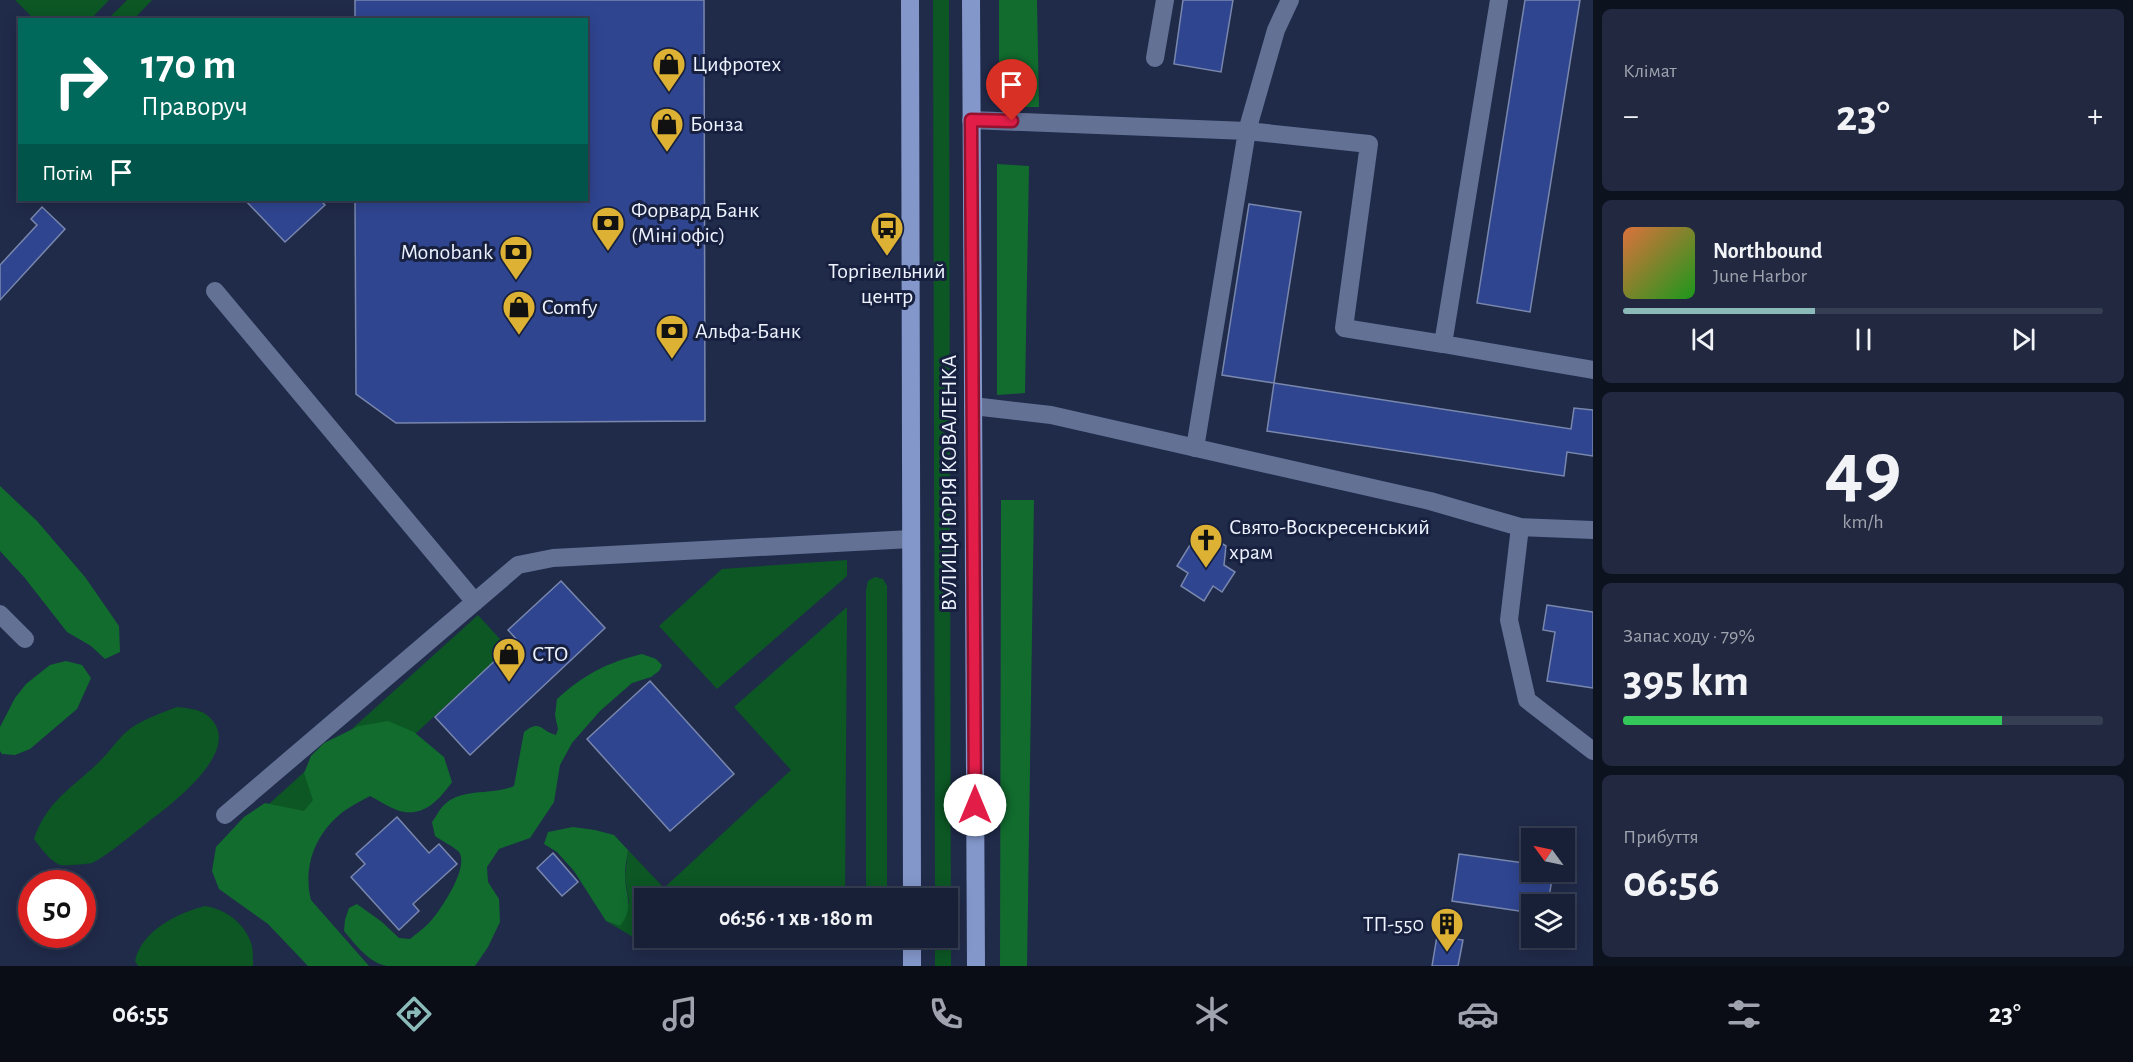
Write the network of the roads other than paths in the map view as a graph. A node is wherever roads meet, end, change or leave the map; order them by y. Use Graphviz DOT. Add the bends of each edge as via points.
graph roads {
  1 [pos="910,0"];
  2 [pos="971,0"];
  3 [pos="1165,0"];
  4 [pos="1290,0"];
  5 [pos="1498,0"];
  6 [pos="1155,58"];
  7 [pos="971,120"];
  8 [pos="1247,131"];
  9 [pos="215,291"];
  10 [pos="1443,344"];
  11 [pos="1593,370"];
  12 [pos="973,406"];
  13 [pos="1195,448"];
  14 [pos="1520,527"];
  15 [pos="1593,530"];
  16 [pos="911,539"];
  17 [pos="474,602"];
  18 [pos="0,614"];
  19 [pos="25,639"];
  20 [pos="1593,751"];
  21 [pos="225,815"];
  22 [pos="912,888"];
  23 [pos="912,948"];
  24 [pos="912,966"];
  25 [pos="976,966"];
  1 -- 16 [label="main road, ВУЛИЦЯ ЮРІЯ КОВАЛЕНКА"];
  2 -- 7 [label="main road, ВУЛИЦЯ ЮРІЯ КОВАЛЕНКА"];
  3 -- 6 [label="lane"];
  4 -- 8 [label="lane" via="1276,30"];
  5 -- 10 [label="lane"];
  7 -- 8 [label="lane"];
  7 -- 12 [label="main road, ВУЛИЦЯ ЮРІЯ КОВАЛЕНКА"];
  8 -- 10 [label="lane" via="1369,144 1344,328"];
  8 -- 13 [label="lane"];
  9 -- 17 [label="lane"];
  10 -- 11 [label="lane"];
  12 -- 13 [label="lane" via="1051,415"];
  12 -- 25 [label="main road, ВУЛИЦЯ ЮРІЯ КОВАЛЕНКА"];
  13 -- 14 [label="lane" via="1430,501"];
  14 -- 15 [label="lane"];
  14 -- 20 [label="lane" via="1509,620 1527,700"];
  16 -- 17 [label="lane" via="553,558 518,565"];
  16 -- 22 [label="main road, ВУЛИЦЯ ЮРІЯ КОВАЛЕНКА"];
  17 -- 21 [label="lane"];
  18 -- 19 [label="lane"];
  23 -- 24 [label="main road"];
}
